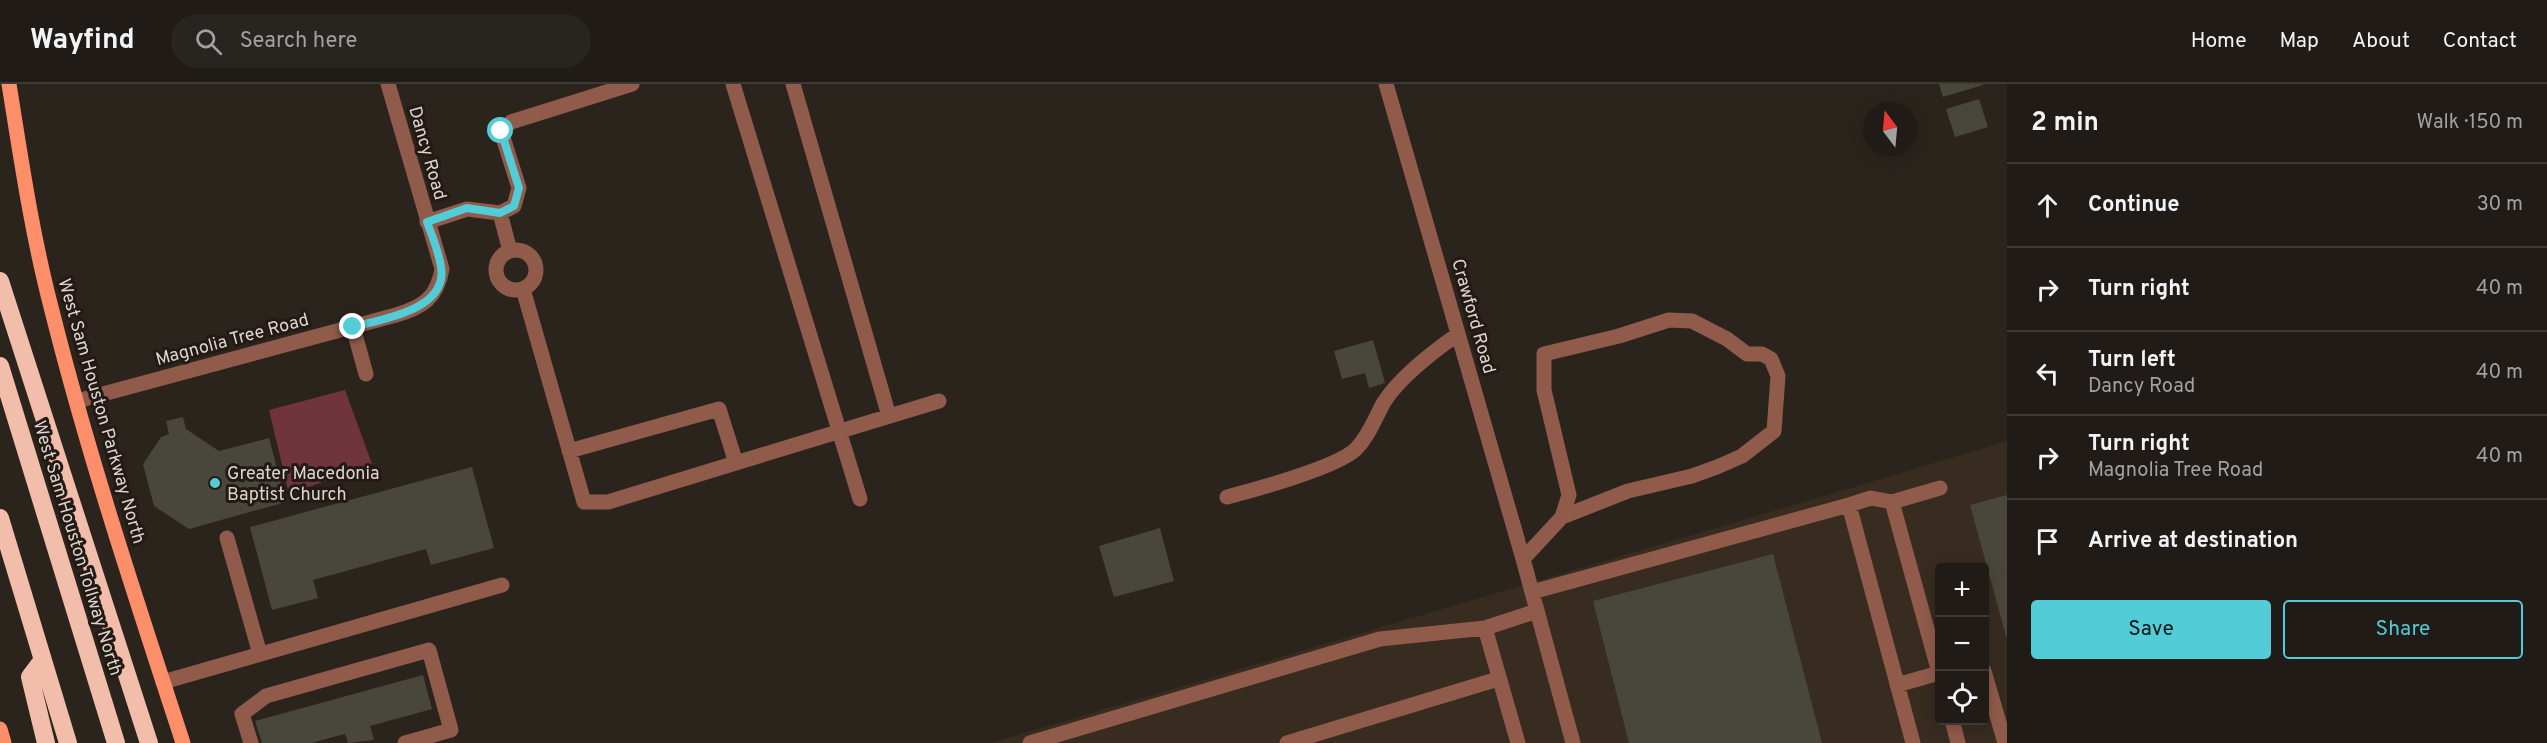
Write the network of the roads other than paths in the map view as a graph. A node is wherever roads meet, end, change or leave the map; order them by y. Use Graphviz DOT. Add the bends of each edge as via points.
graph roads {
  1 [pos="9,84"];
  2 [pos="388,84"];
  3 [pos="632,84"];
  4 [pos="733,84"];
  5 [pos="793,84"];
  6 [pos="1386,84"];
  7 [pos="500,213"];
  8 [pos="427,222"];
  9 [pos="510,251"];
  10 [pos="0,281"];
  11 [pos="523,289"];
  12 [pos="429,299"];
  13 [pos="353,327"];
  14 [pos="1458,334"];
  15 [pos="0,366"];
  16 [pos="366,374"];
  17 [pos="77,401"];
  18 [pos="939,401"];
  19 [pos="889,416"];
  20 [pos="839,431"];
  21 [pos="569,451"];
  22 [pos="736,463"];
  23 [pos="1940,488"];
  24 [pos="1227,497"];
  25 [pos="860,499"];
  26 [pos="1892,502"];
  27 [pos="1849,505"];
  28 [pos="1562,517"];
  29 [pos="0,518"];
  30 [pos="227,538"];
  31 [pos="1523,559"];
  32 [pos="502,585"];
  33 [pos="1532,592"];
  34 [pos="1537,611"];
  35 [pos="1485,628"];
  36 [pos="260,654"];
  37 [pos="42,661"];
  38 [pos="1938,671"];
  39 [pos="1935,676"];
  40 [pos="1498,679"];
  41 [pos="163,682"];
  42 [pos="1897,685"];
  43 [pos="1989,699"];
  44 [pos="1953,725"];
  45 [pos="46,743"];
  46 [pos="68,743"];
  47 [pos="116,743"];
  48 [pos="149,743"];
  49 [pos="183,743"];
  50 [pos="251,743"];
  51 [pos="405,743"];
  52 [pos="1030,743"];
  53 [pos="1287,743"];
  54 [pos="1518,743"];
  55 [pos="1573,743"];
  56 [pos="1913,743"];
  57 [pos="1958,743"];
  58 [pos="2005,743"];
  1 -- 17 [label="main road, West Sam Houston Parkway North" via="28,202"];
  2 -- 8 [label="street, Dancy Road"];
  3 -- 7 [label="street" via="511,122 501,131 519,188 514,206"];
  4 -- 20 [label="street"];
  5 -- 19 [label="street"];
  6 -- 14 [label="street, Crawford Road"];
  7 -- 8 [label="street" via="467,208"];
  7 -- 9 [label="street"];
  8 -- 12 [label="street, Dancy Road" via="441,268 439,285"];
  9 -- 11 [label="street" via="524,252 533,261 535,274"];
  9 -- 11 [label="street" via="497,264 497,277 510,290"];
  10 -- 48 [label="highway"];
  11 -- 21 [label="street"];
  12 -- 13 [label="street, Magnolia Tree Road" via="415,309"];
  13 -- 16 [label="street"];
  13 -- 17 [label="street, Magnolia Tree Road"];
  14 -- 24 [label="street" via="1436,349 1385,401 1355,450 1338,460"];
  14 -- 31 [label="street, Crawford Road"];
  15 -- 47 [label="highway, West Sam Houston Tollway North"];
  17 -- 41 [label="main road, West Sam Houston Parkway North"];
  18 -- 19 [label="street"];
  19 -- 20 [label="street"];
  20 -- 22 [label="street"];
  20 -- 25 [label="street"];
  21 -- 22 [label="street" via="584,502 608,502"];
  21 -- 22 [label="street" via="719,409"];
  23 -- 26 [label="street"];
  26 -- 27 [label="street" via="1871,498"];
  26 -- 38 [label="street"];
  27 -- 33 [label="street"];
  27 -- 42 [label="street"];
  28 -- 28 [label="street" via="1569,495 1544,390 1544,354 1669,320 1692,321 1747,354 1762,354 1771,359 1778,376 1774,431 1742,456 1692,476 1628,491"];
  28 -- 31 [label="street"];
  29 -- 37 [label="highway"];
  30 -- 36 [label="street"];
  31 -- 33 [label="street, Crawford Road"];
  32 -- 36 [label="street"];
  33 -- 34 [label="street, Crawford Road"];
  34 -- 35 [label="street"];
  34 -- 55 [label="street, Crawford Road"];
  35 -- 40 [label="street"];
  35 -- 52 [label="street" via="1380,639"];
  36 -- 41 [label="street"];
  37 -- 45 [label="highway" via="30,677"];
  37 -- 46 [label="highway"];
  39 -- 42 [label="street"];
  40 -- 53 [label="street"];
  40 -- 54 [label="street"];
  41 -- 49 [label="main road, West Sam Houston Parkway North"];
  42 -- 56 [label="street"];
  43 -- 58 [label="street"];
  44 -- 57 [label="street"];
  50 -- 51 [label="street" via="242,714 266,696 429,650 451,730"];
}
